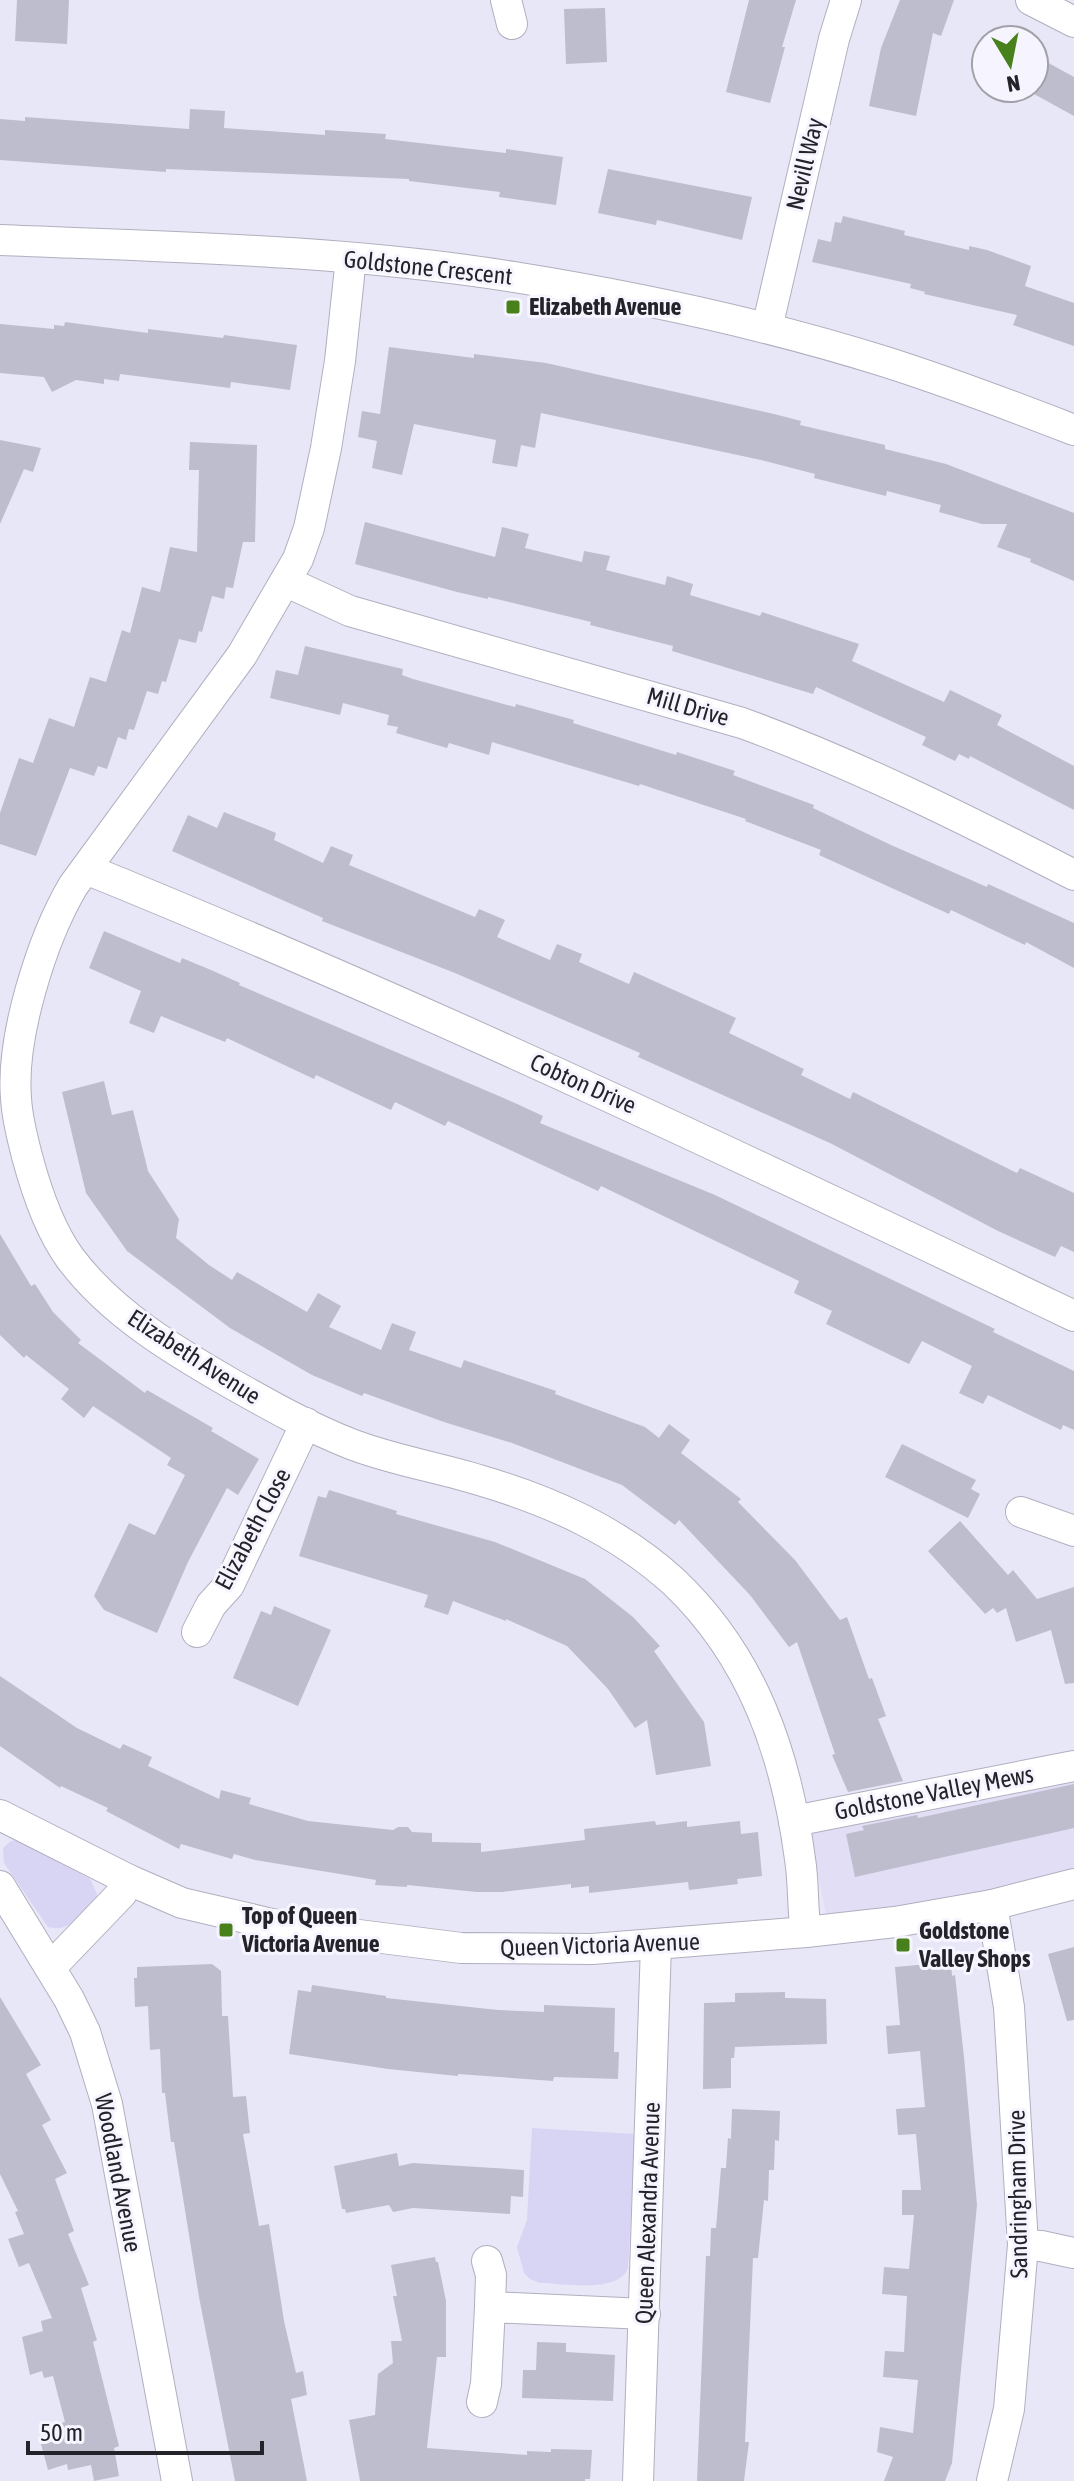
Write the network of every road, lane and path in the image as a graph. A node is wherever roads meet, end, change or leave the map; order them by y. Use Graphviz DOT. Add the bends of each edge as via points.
graph roads {
  1 [pos="846,0"];
  2 [pos="1031,0"];
  3 [pos="1074,22"];
  4 [pos="0,240"];
  5 [pos="351,258"];
  6 [pos="767,328"];
  7 [pos="1074,430"];
  8 [pos="287,582"];
  9 [pos="86,869"];
  10 [pos="1074,875"];
  11 [pos="1074,1316"];
  12 [pos="306,1423"];
  13 [pos="1021,1512"];
  14 [pos="1074,1531"];
  15 [pos="197,1632"];
  16 [pos="1074,1766"];
  17 [pos="0,1815"];
  18 [pos="794,1821"];
  19 [pos="129,1880"];
  20 [pos="1074,1884"];
  21 [pos="0,1886"];
  22 [pos="992,1905"];
  23 [pos="806,1932"];
  24 [pos="656,1945"];
  25 [pos="51,1967"];
  26 [pos="1023,2245"];
  27 [pos="1074,2253"];
  28 [pos="487,2261"];
  29 [pos="490,2307"];
  30 [pos="645,2314"];
  31 [pos="482,2402"];
  32 [pos="177,2481"];
  33 [pos="638,2481"];
  34 [pos="992,2481"];
  1 -- 6 [label="street, Nevill Way"];
  2 -- 3 [label="street"];
  4 -- 5 [label="street, Goldstone Crescent"];
  5 -- 6 [label="street, Goldstone Crescent" via="512,276"];
  5 -- 8 [label="street, Elizabeth Avenue" via="326,448 309,528"];
  6 -- 7 [label="street, Goldstone Crescent" via="887,362"];
  8 -- 9 [label="street, Elizabeth Avenue" via="242,655"];
  8 -- 10 [label="street, Mill Drive" via="350,611 742,723 802,745"];
  9 -- 11 [label="street, Cobton Drive" via="635,1108"];
  9 -- 12 [label="street, Elizabeth Avenue" via="46,943 17,1063 15,1095 23,1141 44,1208 69,1256 122,1311 160,1340"];
  12 -- 15 [label="street, Elizabeth Close" via="229,1585"];
  12 -- 18 [label="street, Elizabeth Avenue" via="352,1444 481,1480 587,1520 649,1561 700,1611 742,1669 771,1729"];
  13 -- 14 [label="street"];
  16 -- 18 [label="street, Goldstone Valley Mews"];
  17 -- 19 [label="street, Queen Victoria Avenue"];
  18 -- 23 [label="street, Elizabeth Avenue"];
  19 -- 24 [label="street, Queen Victoria Avenue" via="182,1903 248,1919 438,1946 528,1951"];
  19 -- 25 [label="street"];
  20 -- 22 [label="street, Queen Victoria Avenue"];
  21 -- 25 [label="street, Woodland Avenue"];
  22 -- 23 [label="street, Queen Victoria Avenue"];
  22 -- 26 [label="street, Sandringham Drive" via="1009,2007"];
  23 -- 24 [label="street, Queen Victoria Avenue"];
  24 -- 30 [label="street, Queen Alexandra Avenue"];
  25 -- 32 [label="street, Woodland Avenue" via="85,2032 107,2104"];
  26 -- 27 [label="street"];
  26 -- 34 [label="street, Sandringham Drive" via="1009,2409"];
  28 -- 29 [label="street"];
  29 -- 30 [label="street"];
  29 -- 31 [label="street"];
  30 -- 33 [label="street, Queen Alexandra Avenue"];
}
